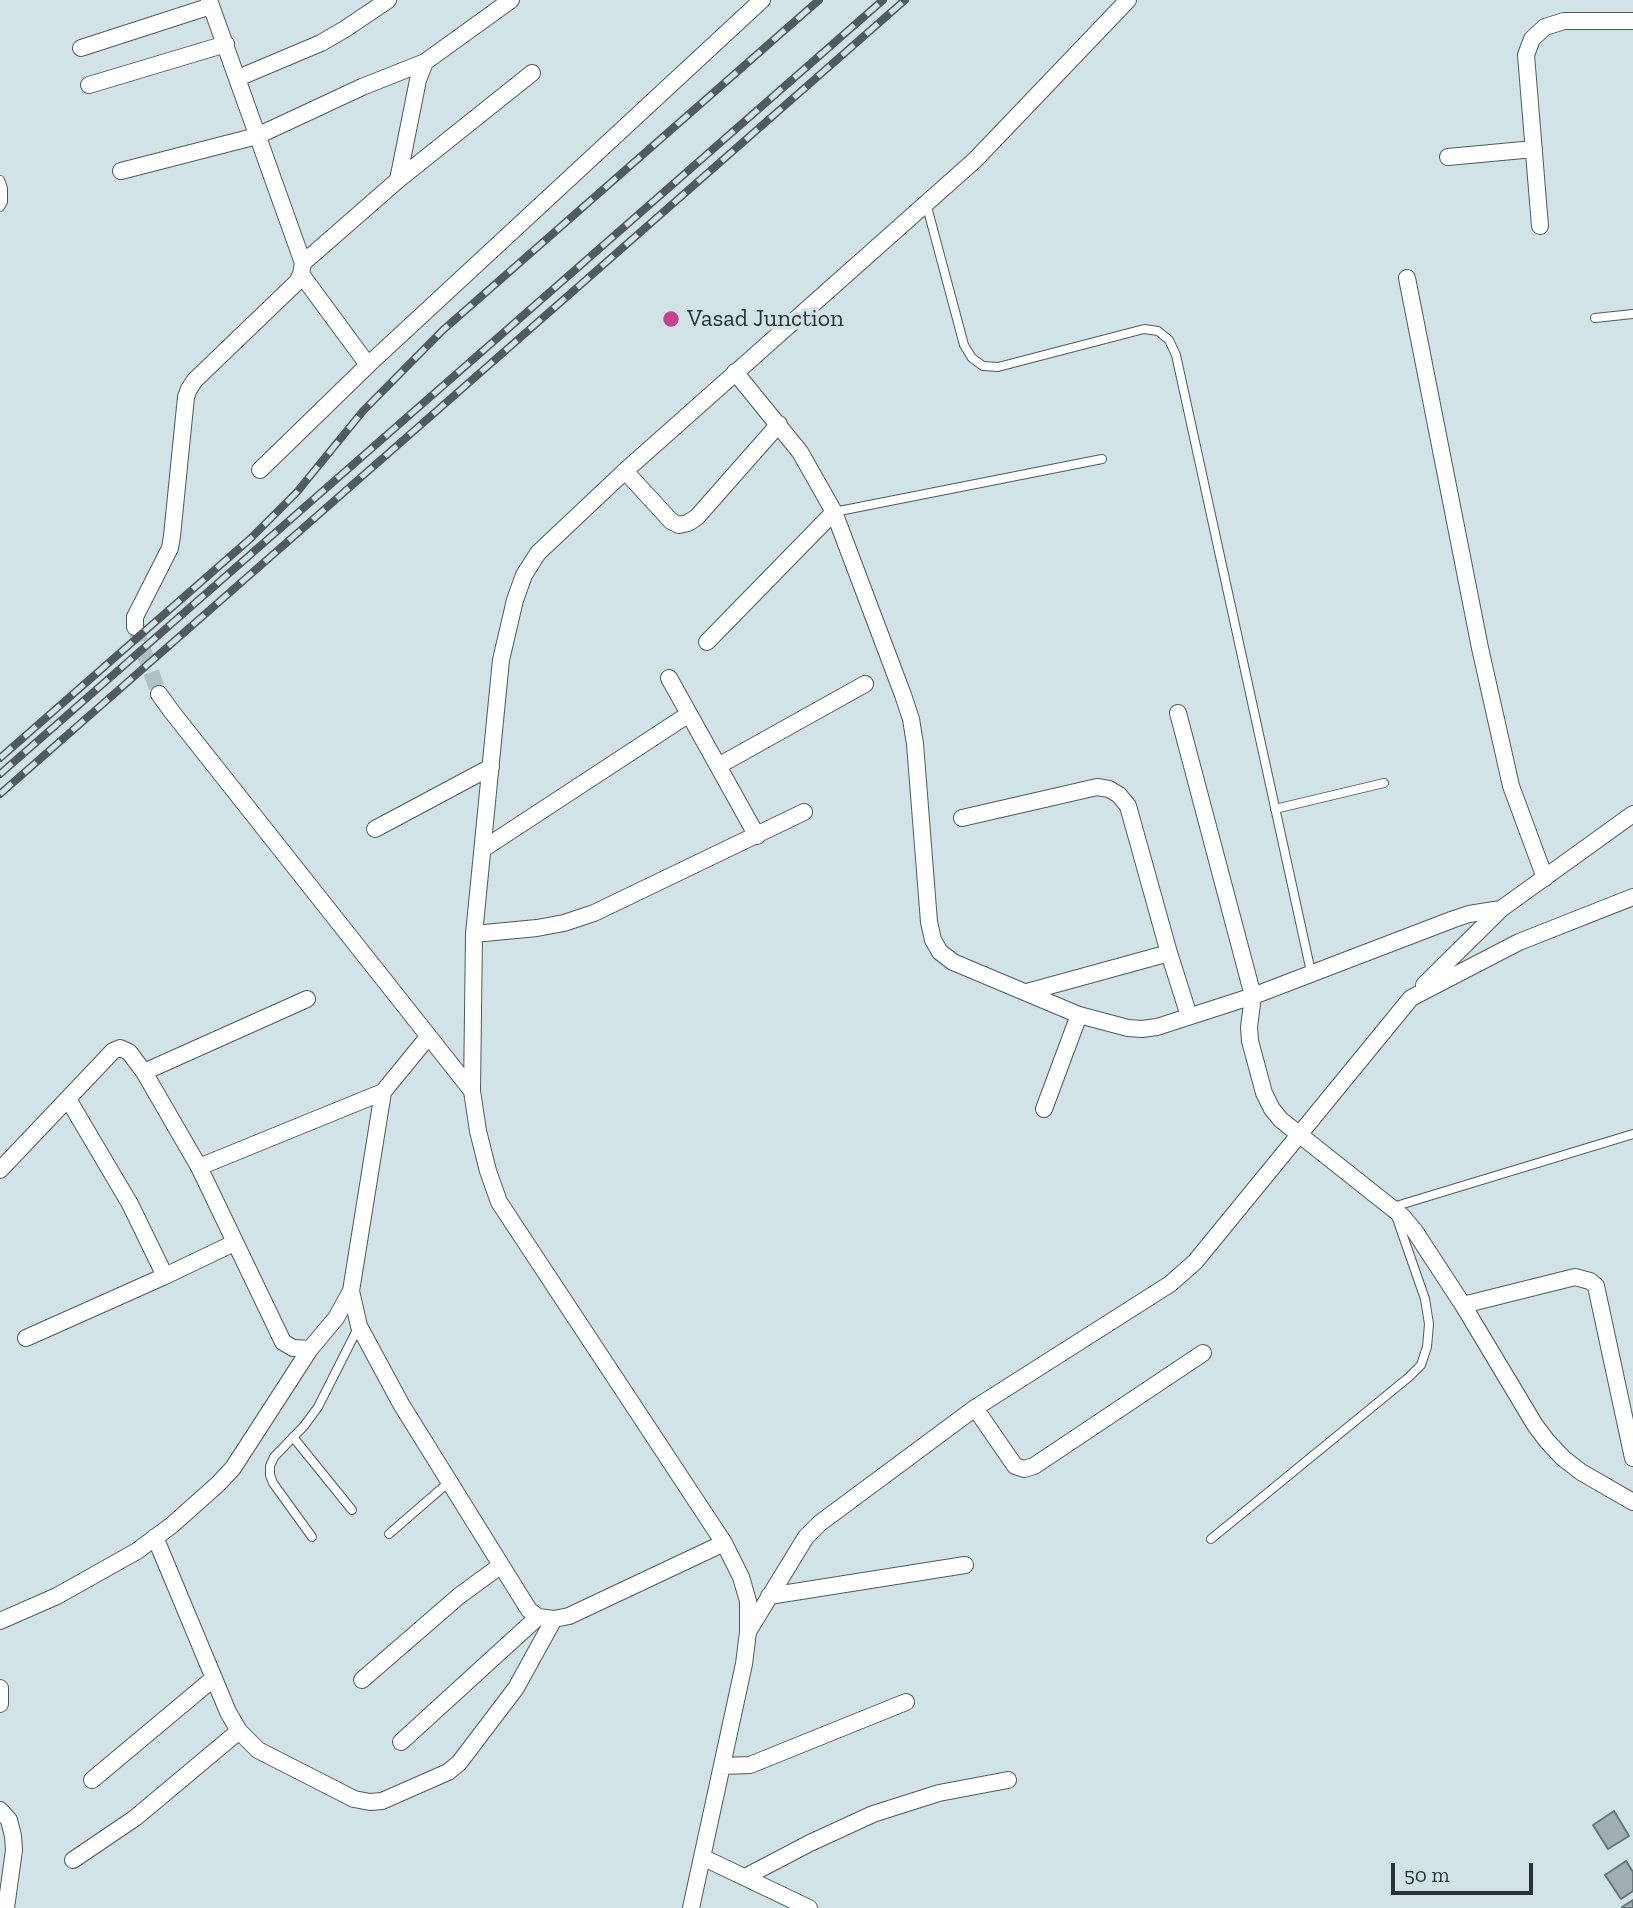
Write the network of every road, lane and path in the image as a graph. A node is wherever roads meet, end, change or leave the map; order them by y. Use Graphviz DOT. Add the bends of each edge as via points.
graph roads {
  1 [pos="388,0"];
  2 [pos="511,0"];
  3 [pos="762,0"];
  4 [pos="1128,0"];
  5 [pos="210,3"];
  6 [pos="1633,20"];
  7 [pos="226,44"];
  8 [pos="81,48"];
  9 [pos="425,62"];
  10 [pos="532,73"];
  11 [pos="238,78"];
  12 [pos="89,85"];
  13 [pos="257,136"];
  14 [pos="1534,149"];
  15 [pos="1448,157"];
  16 [pos="121,171"];
  17 [pos="0,180"];
  18 [pos="398,180"];
  19 [pos="926,203"];
  20 [pos="0,207"];
  21 [pos="1540,226"];
  22 [pos="302,268"];
  23 [pos="1407,278"];
  24 [pos="1633,314"];
  25 [pos="1595,318"];
  26 [pos="368,365"];
  27 [pos="736,372"];
  28 [pos="779,424"];
  29 [pos="1102,459"];
  30 [pos="260,470"];
  31 [pos="625,471"];
  32 [pos="834,512"];
  33 [pos="135,627"];
  34 [pos="708,642"];
  35 [pos="669,678"];
  36 [pos="865,684"];
  37 [pos="159,694"];
  38 [pos="1178,713"];
  39 [pos="689,714"];
  40 [pos="718,766"];
  41 [pos="491,767"];
  42 [pos="1384,783"];
  43 [pos="1275,809"];
  44 [pos="804,812"];
  45 [pos="1633,814"];
  46 [pos="962,818"];
  47 [pos="375,829"];
  48 [pos="757,836"];
  49 [pos="482,849"];
  50 [pos="1545,878"];
  51 [pos="1633,897"];
  52 [pos="1501,909"];
  53 [pos="474,934"];
  54 [pos="1169,953"];
  55 [pos="1311,972"];
  56 [pos="1027,992"];
  57 [pos="1253,996"];
  58 [pos="1411,998"];
  59 [pos="307,999"];
  60 [pos="1079,1016"];
  61 [pos="1189,1016"];
  62 [pos="428,1037"];
  63 [pos="144,1072"];
  64 [pos="472,1091"];
  65 [pos="383,1092"];
  66 [pos="68,1099"];
  67 [pos="1044,1109"];
  68 [pos="1300,1133"];
  69 [pos="1633,1134"];
  70 [pos="199,1167"];
  71 [pos="0,1170"];
  72 [pos="1392,1207"];
  73 [pos="234,1243"];
  74 [pos="165,1276"];
  75 [pos="351,1291"];
  76 [pos="1463,1305"];
  77 [pos="359,1325"];
  78 [pos="26,1338"];
  79 [pos="310,1349"];
  80 [pos="1203,1353"];
  81 [pos="975,1408"];
  82 [pos="293,1437"];
  83 [pos="1633,1458"];
  84 [pos="449,1482"];
  85 [pos="1633,1502"];
  86 [pos="352,1510"];
  87 [pos="388,1534"];
  88 [pos="155,1537"];
  89 [pos="312,1537"];
  90 [pos="1211,1539"];
  91 [pos="724,1543"];
  92 [pos="965,1565"];
  93 [pos="500,1566"];
  94 [pos="769,1596"];
  95 [pos="546,1618"];
  96 [pos="0,1621"];
  97 [pos="748,1632"];
  98 [pos="214,1678"];
  99 [pos="362,1680"];
  100 [pos="0,1688"];
  101 [pos="906,1702"];
  102 [pos="0,1704"];
  103 [pos="239,1731"];
  104 [pos="401,1742"];
  105 [pos="722,1766"];
  106 [pos="92,1780"];
  107 [pos="1008,1780"];
  108 [pos="0,1810"];
  109 [pos="702,1857"];
  110 [pos="73,1860"];
  111 [pos="746,1877"];
  112 [pos="6,1908"];
  113 [pos="691,1908"];
  114 [pos="809,1908"];
  1 -- 11 [label="street" via="321,43"];
  2 -- 9 [label="street"];
  3 -- 26 [label="street"];
  4 -- 19 [label="street" via="975,160"];
  5 -- 7 [label="street"];
  5 -- 8 [label="street"];
  6 -- 14 [label="street" via="1564,21 1545,27 1532,39 1526,55"];
  7 -- 11 [label="street"];
  7 -- 12 [label="street"];
  9 -- 13 [label="street"];
  9 -- 18 [label="street"];
  10 -- 18 [label="street"];
  11 -- 13 [label="street"];
  13 -- 16 [label="street"];
  13 -- 22 [label="street"];
  14 -- 15 [label="street"];
  14 -- 21 [label="street"];
  17 -- 20 [label="lane"];
  18 -- 22 [label="street"];
  19 -- 27 [label="street"];
  19 -- 43 [label="lane" via="964,345 983,366 998,367 1144,329 1158,331 1169,340 1176,355"];
  22 -- 26 [label="street"];
  22 -- 33 [label="street" via="297,282 189,389 170,548 135,617"];
  23 -- 50 [label="street" via="1511,786"];
  24 -- 25 [label="lane"];
  26 -- 30 [label="street"];
  27 -- 28 [label="street"];
  27 -- 31 [label="street"];
  28 -- 31 [label="street" via="688,523 671,521"];
  28 -- 32 [label="street"];
  29 -- 32 [label="lane"];
  31 -- 41 [label="street" via="538,553 524,575 501,660"];
  32 -- 34 [label="street"];
  32 -- 56 [label="street" via="911,719 933,940 953,962"];
  35 -- 39 [label="street"];
  36 -- 40 [label="street"];
  37 -- 62 [label="street"];
  38 -- 57 [label="street"];
  39 -- 40 [label="street"];
  39 -- 49 [label="street"];
  40 -- 48 [label="street"];
  41 -- 47 [label="street"];
  41 -- 49 [label="street"];
  42 -- 43 [label="lane"];
  43 -- 55 [label="lane"];
  44 -- 48 [label="street"];
  45 -- 50 [label="street"];
  46 -- 54 [label="street" via="1097,787 1109,789 1128,806"];
  48 -- 53 [label="street" via="594,913 537,928"];
  49 -- 53 [label="street"];
  50 -- 52 [label="street"];
  51 -- 58 [label="street" via="1519,942"];
  52 -- 55 [label="street" via="1469,914"];
  52 -- 58 [label="street"];
  53 -- 64 [label="street"];
  54 -- 56 [label="street"];
  54 -- 61 [label="street"];
  55 -- 57 [label="street"];
  56 -- 60 [label="street"];
  57 -- 61 [label="street"];
  57 -- 68 [label="street" via="1250,1041 1264,1093 1281,1120"];
  58 -- 68 [label="street"];
  59 -- 63 [label="street"];
  60 -- 61 [label="street" via="1142,1029"];
  60 -- 67 [label="street"];
  62 -- 64 [label="street"];
  62 -- 65 [label="street"];
  63 -- 66 [label="street" via="129,1052 120,1048"];
  63 -- 70 [label="street"];
  64 -- 91 [label="street" via="478,1131 499,1202"];
  65 -- 70 [label="street"];
  65 -- 75 [label="street"];
  66 -- 71 [label="street"];
  66 -- 74 [label="street" via="130,1204"];
  68 -- 72 [label="street"];
  68 -- 81 [label="street" via="1195,1262 1170,1284"];
  69 -- 72 [label="lane"];
  70 -- 73 [label="street"];
  72 -- 76 [label="street" via="1414,1230"];
  72 -- 90 [label="lane" via="1425,1299 1429,1324 1420,1366"];
  73 -- 74 [label="street"];
  73 -- 79 [label="street" via="283,1342"];
  74 -- 78 [label="street"];
  75 -- 77 [label="street"];
  75 -- 79 [label="street"];
  76 -- 83 [label="street" via="1575,1277 1590,1280 1596,1286"];
  76 -- 85 [label="street" via="1547,1441 1581,1472"];
  77 -- 82 [label="lane" via="318,1406"];
  77 -- 84 [label="street"];
  79 -- 88 [label="street" via="233,1468"];
  80 -- 81 [label="street" via="1024,1469 1015,1465"];
  81 -- 94 [label="street" via="820,1523"];
  82 -- 86 [label="lane"];
  82 -- 89 [label="lane" via="274,1457 270,1475"];
  84 -- 87 [label="lane"];
  84 -- 93 [label="street"];
  88 -- 96 [label="street" via="57,1596"];
  88 -- 98 [label="street"];
  91 -- 95 [label="street" via="569,1616"];
  91 -- 97 [label="street" via="748,1601"];
  92 -- 94 [label="street"];
  93 -- 95 [label="street" via="528,1610"];
  93 -- 99 [label="street"];
  94 -- 97 [label="street"];
  95 -- 103 [label="street" via="516,1688 459,1763 382,1801 355,1799 258,1750"];
  95 -- 104 [label="street"];
  97 -- 105 [label="street"];
  98 -- 103 [label="street"];
  98 -- 106 [label="street"];
  100 -- 102 [label="street"];
  101 -- 105 [label="street" via="750,1765"];
  103 -- 110 [label="street" via="135,1818"];
  105 -- 109 [label="street"];
  107 -- 111 [label="street" via="939,1793 873,1814"];
  108 -- 112 [label="street" via="9,1820 14,1850"];
  109 -- 111 [label="street"];
  109 -- 113 [label="street"];
  111 -- 114 [label="street"];
}
